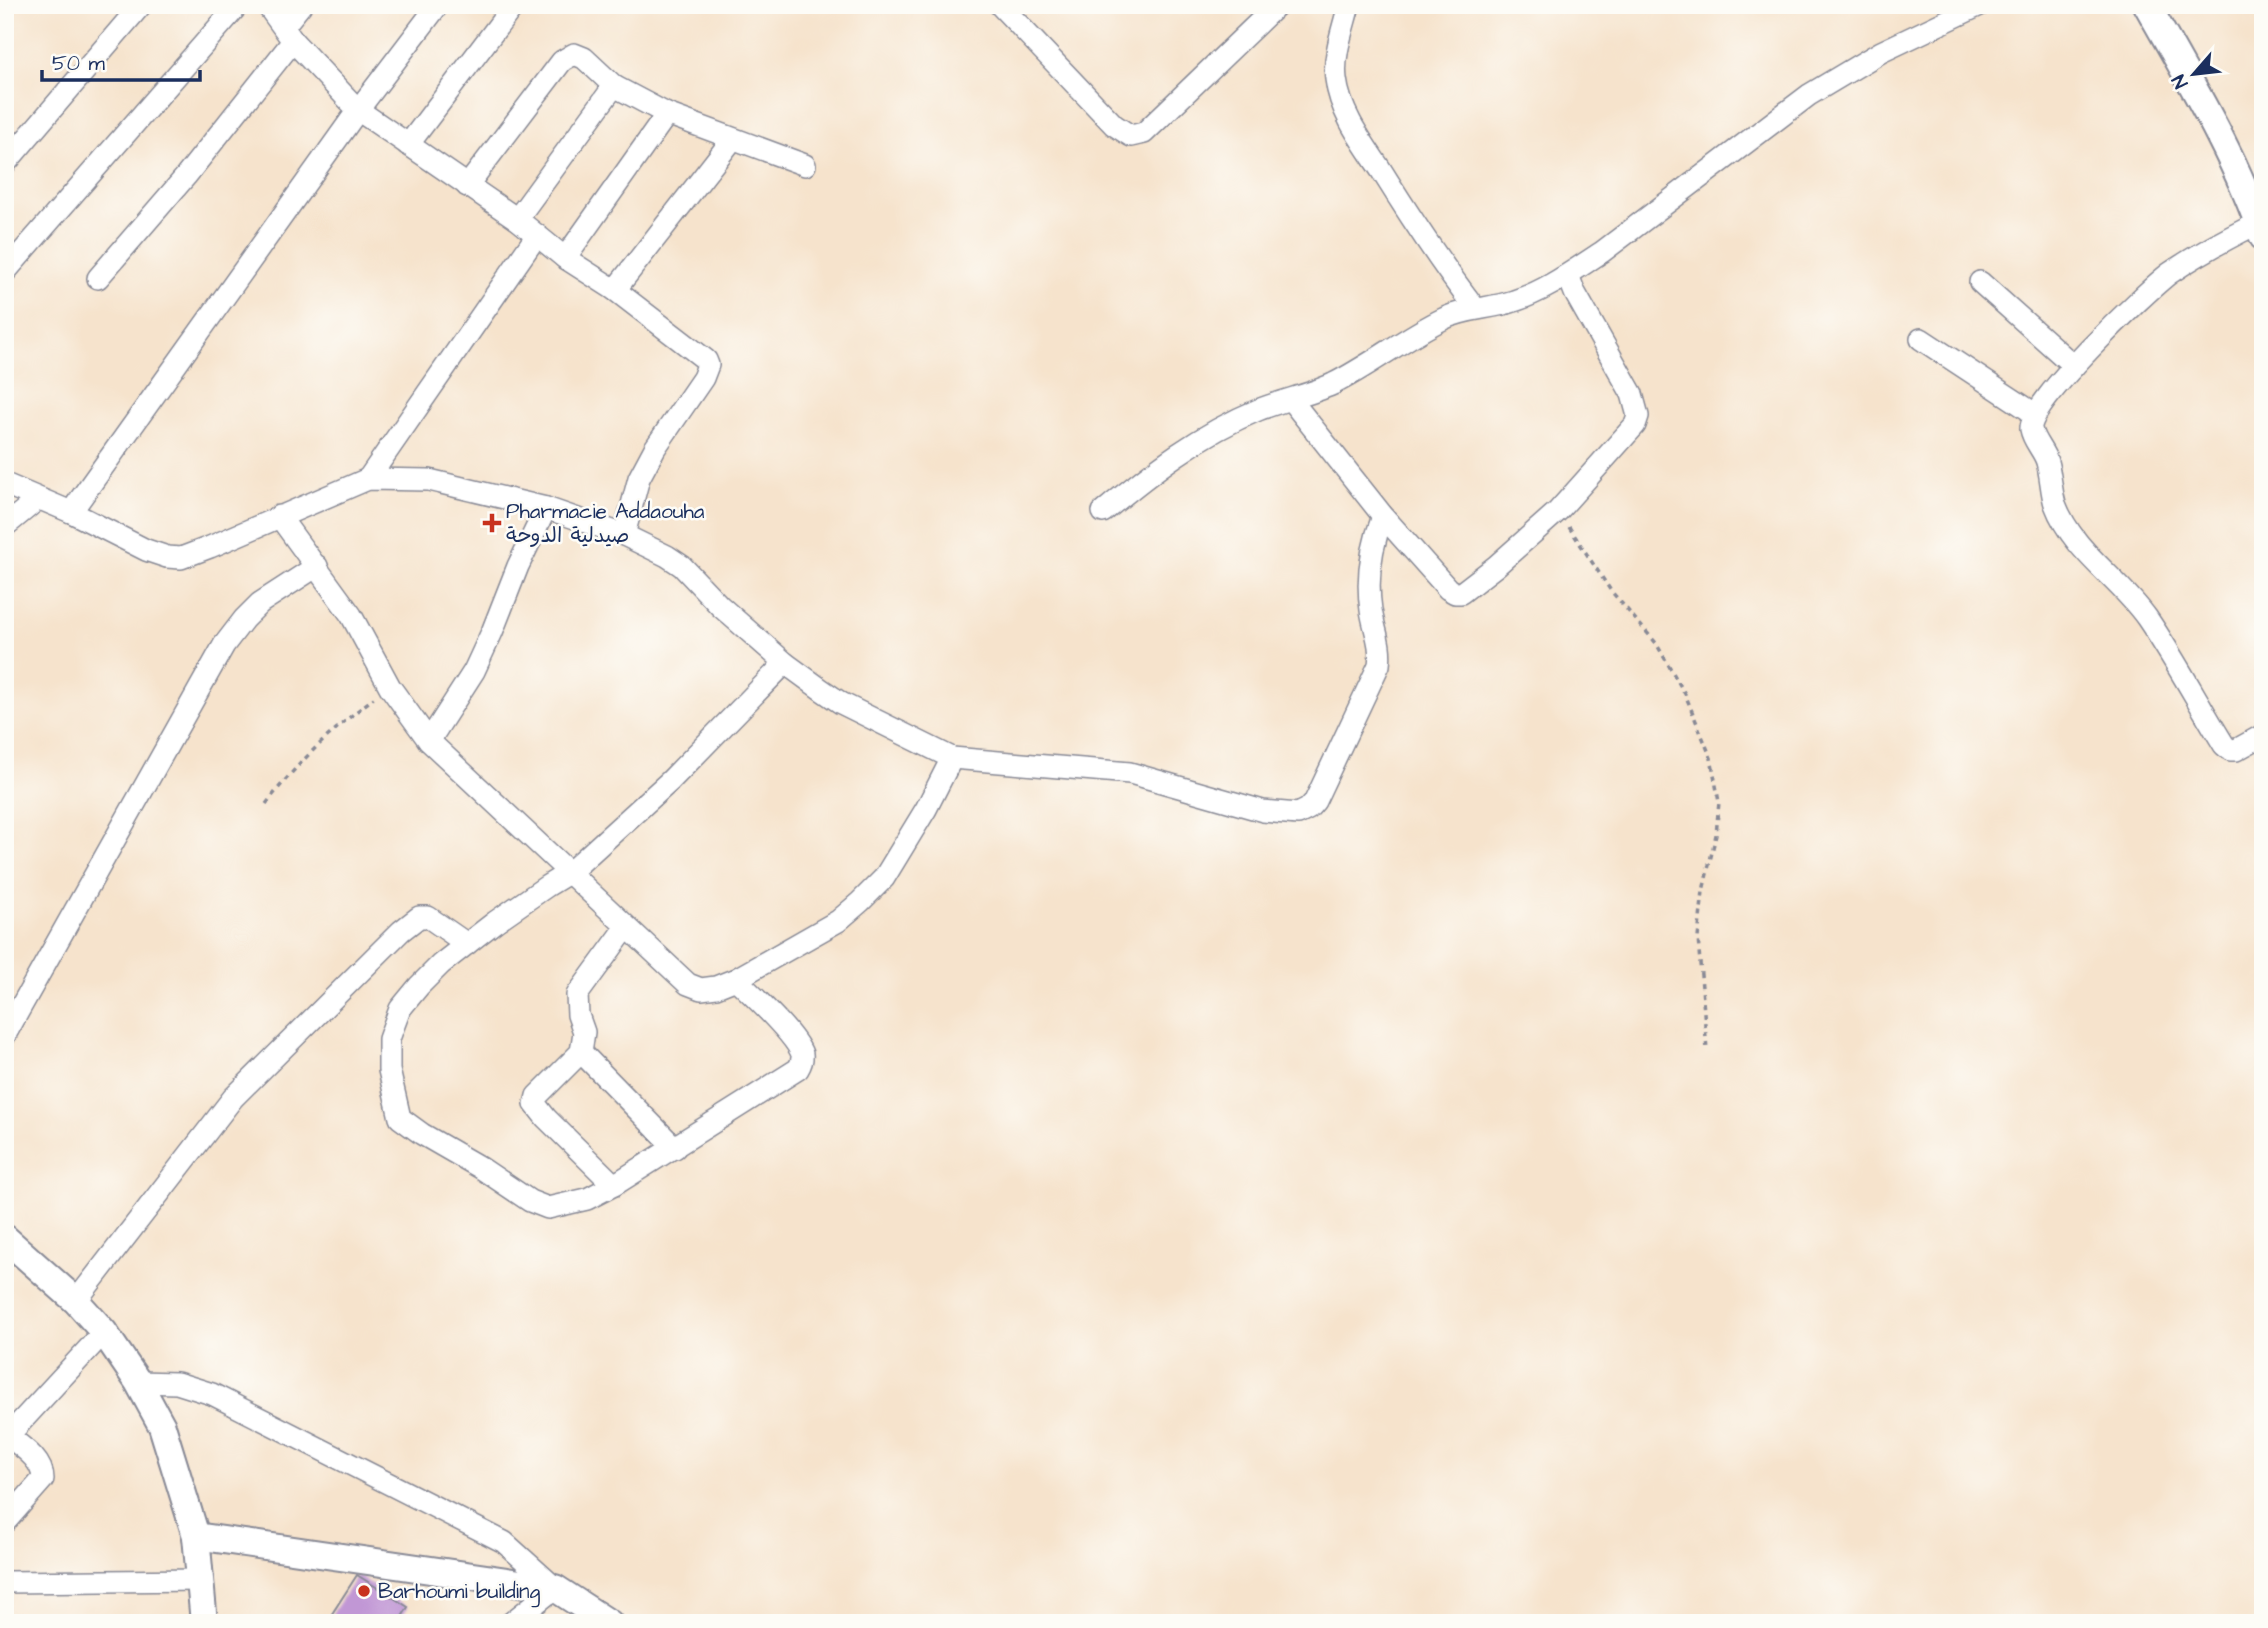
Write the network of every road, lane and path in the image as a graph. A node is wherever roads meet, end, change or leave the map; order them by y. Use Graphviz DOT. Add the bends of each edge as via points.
graph roads {
  1 [pos="141,5"];
  2 [pos="238,5"];
  3 [pos="267,5"];
  4 [pos="301,5"];
  5 [pos="438,5"];
  6 [pos="514,5"];
  7 [pos="999,5"];
  8 [pos="1277,5"];
  9 [pos="1349,5"];
  10 [pos="1980,5"];
  11 [pos="2147,5"];
  12 [pos="288,33"];
  13 [pos="614,86"];
  14 [pos="358,110"];
  15 [pos="667,114"];
  16 [pos="732,140"];
  17 [pos="408,145"];
  18 [pos="5,164"];
  19 [pos="805,165"];
  20 [pos="467,186"];
  21 [pos="517,219"];
  22 [pos="2260,230"];
  23 [pos="537,235"];
  24 [pos="565,258"];
  25 [pos="5,272"];
  26 [pos="1568,275"];
  27 [pos="98,278"];
  28 [pos="1980,282"];
  29 [pos="615,290"];
  30 [pos="1475,308"];
  31 [pos="1921,339"];
  32 [pos="2074,366"];
  33 [pos="1291,400"];
  34 [pos="2035,414"];
  35 [pos="368,478"];
  36 [pos="5,484"];
  37 [pos="38,499"];
  38 [pos="546,508"];
  39 [pos="1558,511"];
  40 [pos="71,512"];
  41 [pos="1104,512"];
  42 [pos="279,516"];
  43 [pos="1383,516"];
  44 [pos="5,526"];
  45 [pos="624,535"];
  46 [pos="317,566"];
  47 [pos="785,663"];
  48 [pos="390,687"];
  49 [pos="2263,735"];
  50 [pos="429,741"];
  51 [pos="952,758"];
  52 [pos="266,804"];
  53 [pos="570,873"];
  54 [pos="626,928"];
  55 [pos="467,944"];
  56 [pos="736,979"];
  57 [pos="16,997"];
  58 [pos="5,1035"];
  59 [pos="1706,1050"];
  60 [pos="581,1052"];
  61 [pos="675,1147"];
  62 [pos="614,1185"];
  63 [pos="5,1238"];
  64 [pos="76,1301"];
  65 [pos="104,1332"];
  66 [pos="138,1382"];
  67 [pos="7,1437"];
  68 [pos="5,1522"];
  69 [pos="197,1536"];
  70 [pos="202,1580"];
  71 [pos="5,1582"];
  72 [pos="555,1588"];
  73 [pos="204,1623"];
  74 [pos="511,1623"];
  75 [pos="610,1623"];
  1 -- 18 [label="street"];
  2 -- 25 [label="street"];
  3 -- 12 [label="street"];
  4 -- 12 [label="street"];
  5 -- 14 [label="street"];
  6 -- 17 [label="street"];
  7 -- 8 [label="street" via="1114,125 1131,136 1144,133"];
  9 -- 30 [label="street" via="1335,60 1341,100 1399,200"];
  10 -- 26 [label="street" via="1881,52 1809,95"];
  11 -- 22 [label="street" via="2205,108"];
  12 -- 14 [label="street"];
  12 -- 27 [label="street" via="186,176"];
  13 -- 15 [label="street"];
  13 -- 20 [label="street" via="579,55 568,57"];
  13 -- 21 [label="street"];
  14 -- 17 [label="street"];
  14 -- 40 [label="street"];
  15 -- 16 [label="street"];
  15 -- 24 [label="street"];
  16 -- 19 [label="street"];
  16 -- 29 [label="street"];
  17 -- 20 [label="street"];
  20 -- 21 [label="street"];
  21 -- 23 [label="street"];
  22 -- 32 [label="street" via="2223,240 2169,274"];
  23 -- 24 [label="street"];
  23 -- 35 [label="street"];
  24 -- 29 [label="street"];
  26 -- 30 [label="street" via="1512,302"];
  26 -- 39 [label="street" via="1632,394 1638,416 1627,436"];
  28 -- 32 [label="street"];
  29 -- 45 [label="street" via="708,365 639,478"];
  30 -- 33 [label="street" via="1445,318 1350,375"];
  31 -- 34 [label="street"];
  32 -- 34 [label="street"];
  33 -- 41 [label="street" via="1258,410 1208,436 1156,468"];
  33 -- 43 [label="street"];
  34 -- 49 [label="street" via="2031,429 2047,460 2055,502 2070,533 2147,618 2224,745 2236,750"];
  35 -- 38 [label="street" via="429,481"];
  35 -- 42 [label="street"];
  36 -- 37 [label="street"];
  37 -- 40 [label="street"];
  37 -- 44 [label="street"];
  38 -- 45 [label="street"];
  38 -- 50 [label="street" via="474,671"];
  39 -- 43 [label="street" via="1461,593 1448,589"];
  39 -- 59 [label="path" via="1611,591 1656,643 1685,694 1711,758 1719,802 1698,938"];
  40 -- 42 [label="street" via="146,550 181,558"];
  42 -- 46 [label="street"];
  43 -- 51 [label="street" via="1369,572 1379,665 1308,809 1298,814 1263,811 1130,774"];
  45 -- 47 [label="street" via="682,566"];
  46 -- 48 [label="street" via="351,615"];
  46 -- 57 [label="street" via="260,603 224,646"];
  47 -- 51 [label="street" via="841,703"];
  47 -- 53 [label="street"];
  48 -- 50 [label="street"];
  48 -- 52 [label="path" via="307,755"];
  50 -- 53 [label="street"];
  51 -- 56 [label="street" via="884,878 838,921"];
  53 -- 54 [label="street"];
  53 -- 55 [label="street"];
  54 -- 56 [label="street" via="688,984 701,989"];
  54 -- 60 [label="street" via="577,995 584,1032"];
  55 -- 62 [label="street" via="441,964 400,1009 389,1039 389,1070 400,1118 548,1208 587,1199"];
  55 -- 64 [label="street" via="428,917 401,931 233,1098"];
  56 -- 61 [label="street" via="795,1041 802,1062 798,1069"];
  57 -- 58 [label="street"];
  60 -- 61 [label="street"];
  60 -- 62 [label="street" via="537,1096 535,1104"];
  61 -- 62 [label="street"];
  63 -- 64 [label="street"];
  64 -- 65 [label="street"];
  65 -- 66 [label="street"];
  65 -- 67 [label="street"];
  66 -- 69 [label="street" via="162,1426"];
  66 -- 72 [label="street" via="177,1383 212,1394 504,1542"];
  67 -- 68 [label="street" via="36,1460 43,1479"];
  69 -- 70 [label="street"];
  69 -- 72 [label="street"];
  70 -- 71 [label="street"];
  70 -- 73 [label="street"];
  72 -- 74 [label="street"];
  72 -- 75 [label="street"];
}
